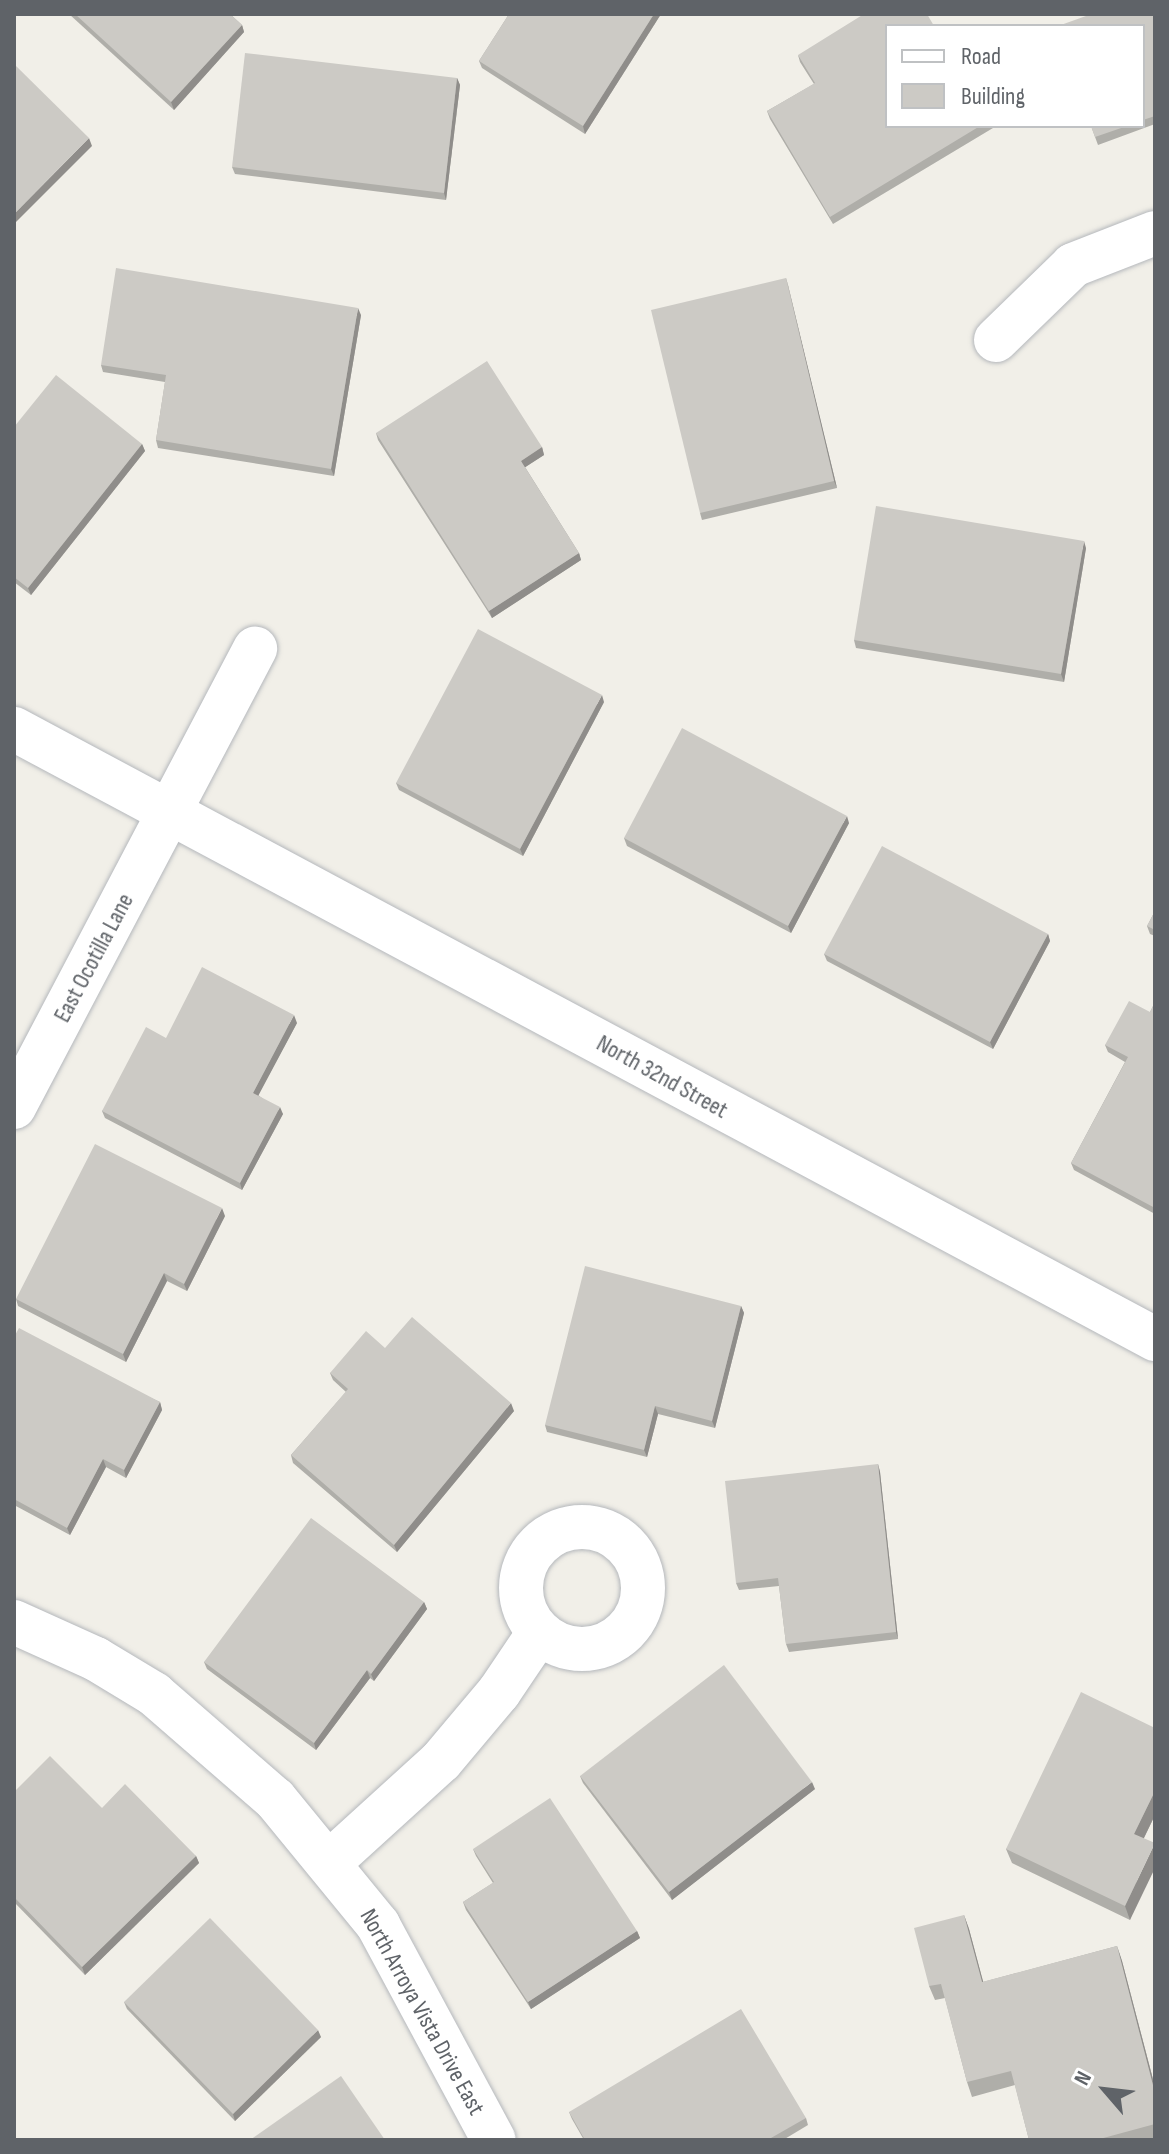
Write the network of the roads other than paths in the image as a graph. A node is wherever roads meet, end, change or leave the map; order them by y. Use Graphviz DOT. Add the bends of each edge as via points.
graph roads {
  1 [pos="1155,233"];
  2 [pos="996,340"];
  3 [pos="255,649"];
  4 [pos="14,729"];
  5 [pos="173,809"];
  6 [pos="14,1107"];
  7 [pos="1155,1339"];
  8 [pos="14,1622"];
  9 [pos="538,1634"];
  10 [pos="331,1861"];
  11 [pos="494,2140"];
  1 -- 2 [label="street" via="1073,265"];
  3 -- 5 [label="street"];
  4 -- 5 [label="street, North 32nd Street"];
  5 -- 6 [label="street, East Ocotilla Lane"];
  5 -- 7 [label="street, North 32nd Street"];
  8 -- 10 [label="street, North Arroya Vista Drive East" via="96,1659 154,1694 275,1799"];
  9 -- 10 [label="street" via="499,1692 441,1761"];
  10 -- 11 [label="street, North Arroya Vista Drive East" via="378,1925"];
}
